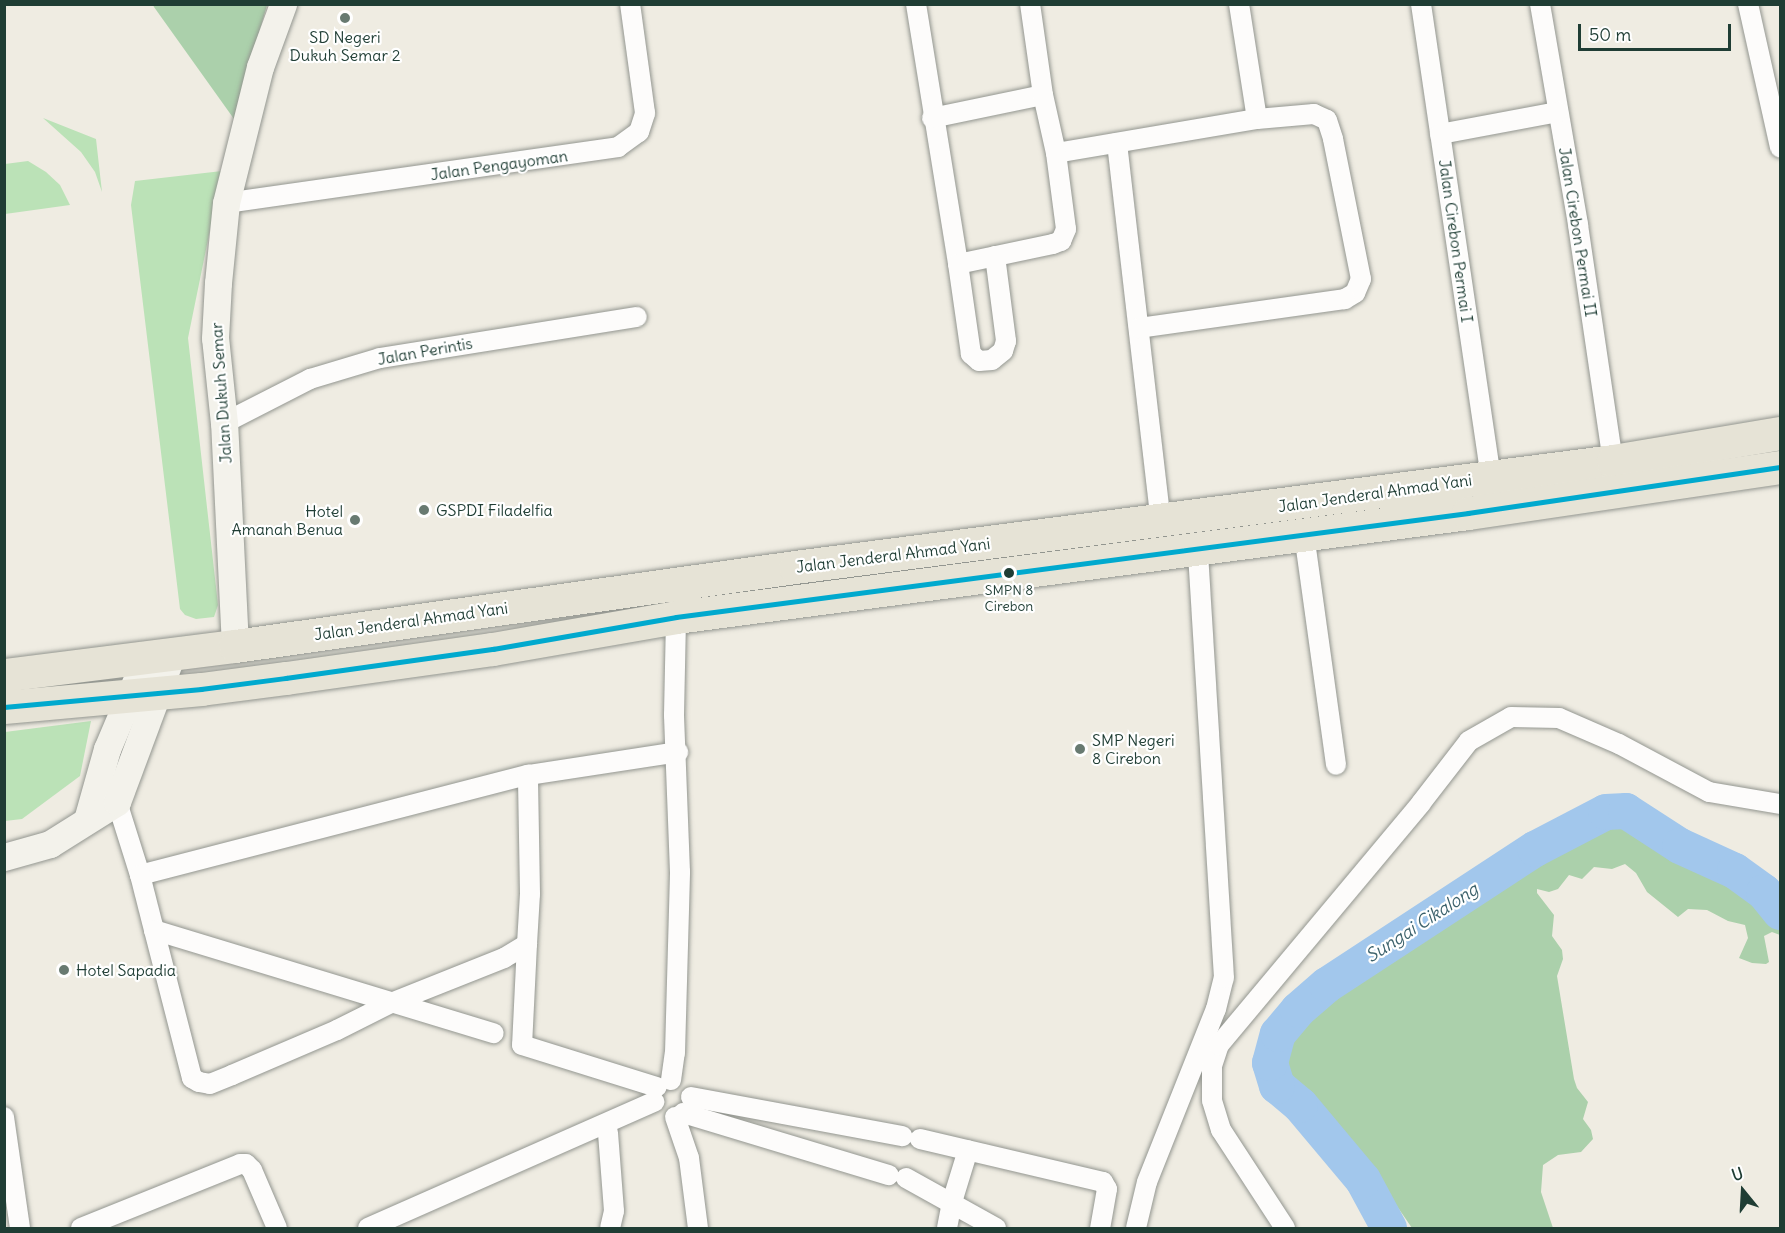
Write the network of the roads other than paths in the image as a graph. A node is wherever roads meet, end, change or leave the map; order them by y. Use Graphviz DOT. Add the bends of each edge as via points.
graph roads {
  1 [pos="282,4"];
  2 [pos="630,4"];
  3 [pos="916,4"];
  4 [pos="1030,4"];
  5 [pos="1239,4"];
  6 [pos="1421,4"];
  7 [pos="1540,4"];
  8 [pos="1748,4"];
  9 [pos="1043,95"];
  10 [pos="1558,112"];
  11 [pos="932,118"];
  12 [pos="1257,119"];
  13 [pos="1440,134"];
  14 [pos="1118,143"];
  15 [pos="1780,147"];
  16 [pos="1056,153"];
  17 [pos="226,203"];
  18 [pos="995,256"];
  19 [pos="958,264"];
  20 [pos="637,317"];
  21 [pos="1139,328"];
  22 [pos="224,423"];
  23 [pos="1780,433"];
  24 [pos="1613,461"];
  25 [pos="1780,467"];
  26 [pos="1491,477"];
  27 [pos="1161,521"];
  28 [pos="1304,534"];
  29 [pos="1198,548"];
  30 [pos="676,617"];
  31 [pos="235,646"];
  32 [pos="159,656"];
  33 [pos="4,675"];
  34 [pos="144,694"];
  35 [pos="4,707"];
  36 [pos="678,752"];
  37 [pos="1336,765"];
  38 [pos="528,776"];
  39 [pos="117,802"];
  40 [pos="1780,804"];
  41 [pos="87,820"];
  42 [pos="4,857"];
  43 [pos="140,875"];
  44 [pos="154,930"];
  45 [pos="527,944"];
  46 [pos="391,1003"];
  47 [pos="494,1033"];
  48 [pos="661,1090"];
  49 [pos="683,1109"];
  50 [pos="4,1117"];
  51 [pos="800,1117"];
  52 [pos="608,1133"];
  53 [pos="786,1144"];
  54 [pos="968,1150"];
  55 [pos="952,1202"];
  56 [pos="20,1228"];
  57 [pos="81,1228"];
  58 [pos="277,1228"];
  59 [pos="368,1228"];
  60 [pos="610,1228"];
  61 [pos="698,1228"];
  62 [pos="947,1228"];
  63 [pos="996,1228"];
  64 [pos="1100,1228"];
  65 [pos="1136,1228"];
  66 [pos="1285,1228"];
  1 -- 17 [label="street, Jalan Dukuh Semar" via="260,67"];
  2 -- 17 [label="street, Jalan Pengayoman" via="645,113 639,132 618,147"];
  3 -- 11 [label="street"];
  4 -- 9 [label="street"];
  5 -- 12 [label="street"];
  6 -- 13 [label="street, Jalan Cirebon Permai I"];
  7 -- 10 [label="street, Jalan Cirebon Permai II"];
  8 -- 15 [label="street"];
  9 -- 11 [label="street"];
  9 -- 16 [label="street"];
  10 -- 13 [label="street"];
  10 -- 24 [label="street, Jalan Cirebon Permai II"];
  11 -- 19 [label="street"];
  12 -- 14 [label="street"];
  12 -- 21 [label="street" via="1314,114 1327,120 1361,279 1355,293 1345,299"];
  13 -- 26 [label="street, Jalan Cirebon Permai I"];
  14 -- 16 [label="street"];
  14 -- 21 [label="street"];
  16 -- 18 [label="street" via="1066,229 1061,241"];
  17 -- 22 [label="street, Jalan Dukuh Semar" via="215,338"];
  18 -- 19 [label="street"];
  18 -- 19 [label="street" via="1006,341 1003,351 992,360 979,361 971,354"];
  20 -- 22 [label="street, Jalan Perintis" via="380,358 310,379"];
  21 -- 27 [label="street"];
  22 -- 31 [label="street, Jalan Dukuh Semar"];
  23 -- 24 [label="highway, Jalan Jenderal Ahmad Yani"];
  24 -- 26 [label="highway, Jalan Jenderal Ahmad Yani"];
  25 -- 28 [label="highway, Jalan Jenderal Ahmad Yani" via="1653,488"];
  26 -- 27 [label="highway, Jalan Jenderal Ahmad Yani"];
  27 -- 31 [label="highway, Jalan Jenderal Ahmad Yani" via="795,567"];
  28 -- 29 [label="highway, Jalan Jenderal Ahmad Yani"];
  28 -- 37 [label="street"];
  29 -- 30 [label="highway, Jalan Jenderal Ahmad Yani"];
  29 -- 65 [label="street" via="1224,978 1216,1009 1147,1182"];
  30 -- 34 [label="highway, Jalan Jenderal Ahmad Yani" via="482,651"];
  30 -- 36 [label="street" via="674,715"];
  31 -- 32 [label="highway, Jalan Jenderal Ahmad Yani"];
  32 -- 33 [label="highway, Jalan Jenderal Ahmad Yani"];
  32 -- 34 [label="street"];
  34 -- 35 [label="highway, Jalan Jenderal Ahmad Yani"];
  34 -- 39 [label="street"];
  34 -- 41 [label="street" via="99,772"];
  36 -- 38 [label="street"];
  36 -- 48 [label="street" via="680,872 675,1053"];
  38 -- 43 [label="street"];
  38 -- 45 [label="street"];
  39 -- 41 [label="street"];
  39 -- 43 [label="street"];
  40 -- 66 [label="street" via="1709,792 1619,744 1559,718 1511,717 1469,741 1219,1045 1212,1066 1212,1100 1221,1130"];
  41 -- 42 [label="street" via="50,843"];
  43 -- 44 [label="street"];
  44 -- 46 [label="street"];
  44 -- 46 [label="street" via="192,1077 199,1082 210,1084 232,1076"];
  45 -- 46 [label="street" via="504,958"];
  45 -- 48 [label="street" via="522,1044"];
  46 -- 47 [label="street"];
  48 -- 49 [label="street" via="662,1113"];
  48 -- 49 [label="street" via="681,1082 688,1088"];
  48 -- 59 [label="street"];
  49 -- 51 [label="street"];
  49 -- 53 [label="street"];
  49 -- 61 [label="street"];
  50 -- 56 [label="street"];
  51 -- 53 [label="street"];
  51 -- 54 [label="street"];
  52 -- 60 [label="street" via="614,1211"];
  53 -- 55 [label="street" via="898,1176"];
  54 -- 55 [label="street"];
  54 -- 64 [label="street" via="1104,1182 1107,1189"];
  55 -- 62 [label="street"];
  55 -- 63 [label="street"];
  57 -- 58 [label="street" via="246,1164"];
}
